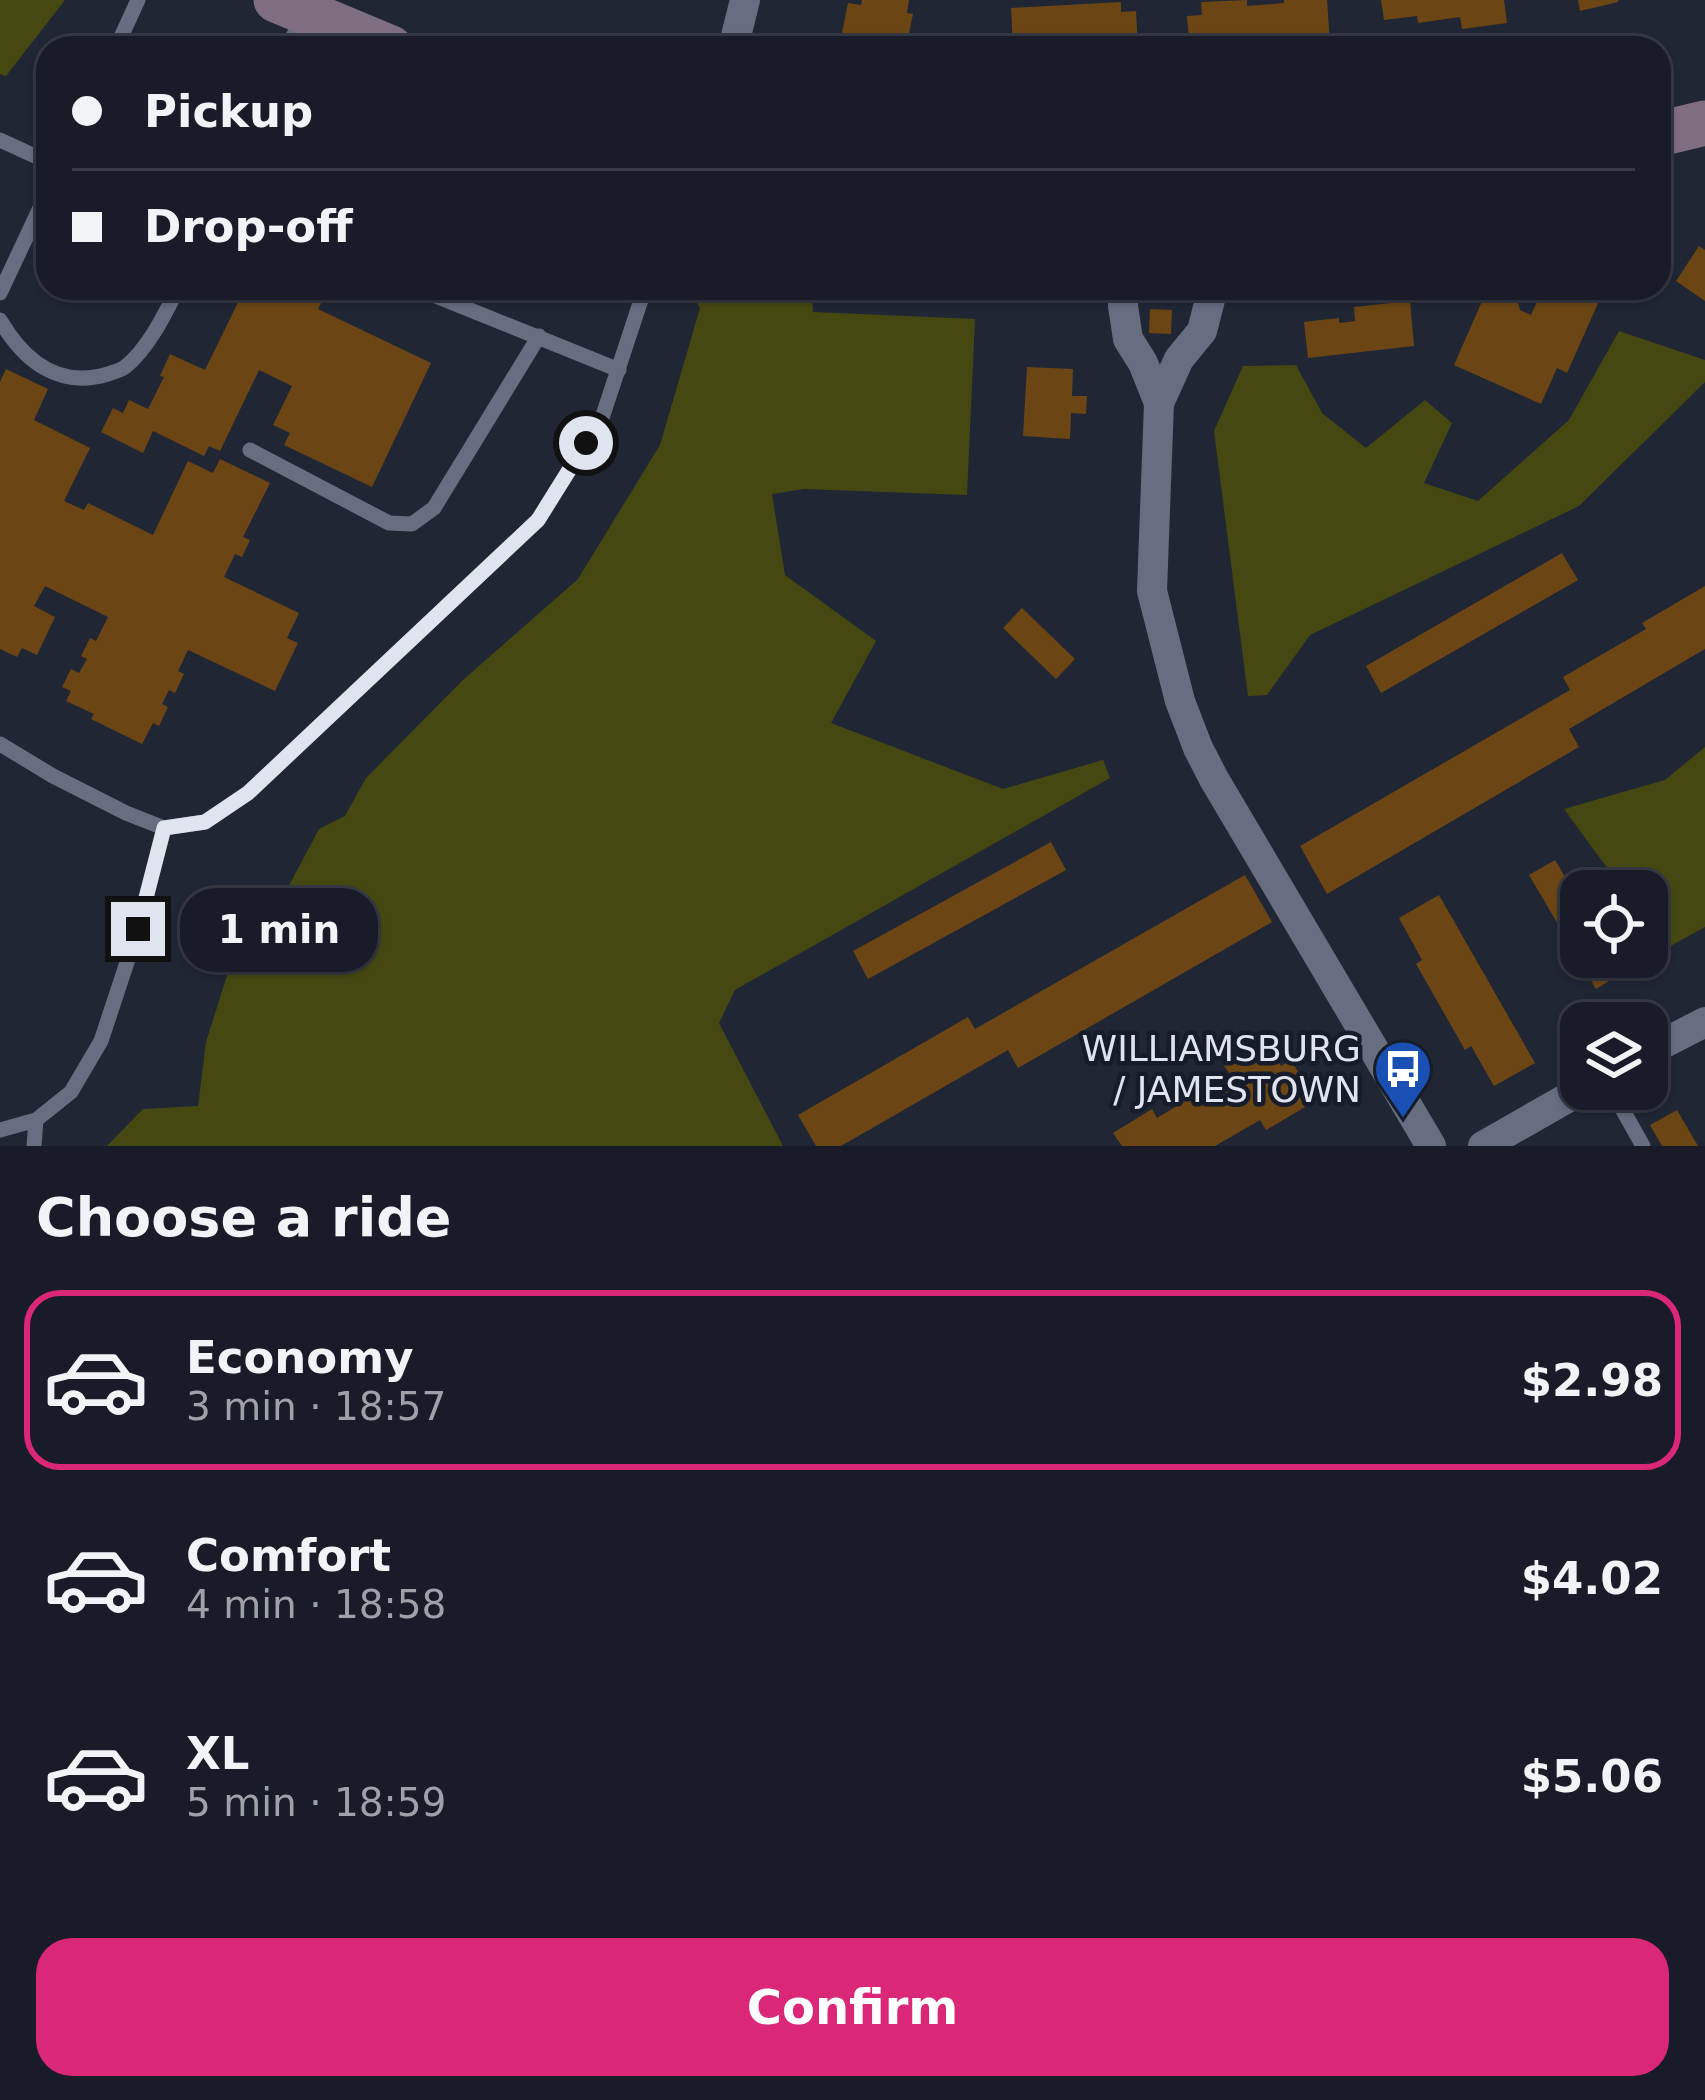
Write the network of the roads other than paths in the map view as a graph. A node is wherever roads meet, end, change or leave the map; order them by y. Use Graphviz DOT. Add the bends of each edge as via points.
graph roads {
  1 [pos="138,0"];
  2 [pos="745,0"];
  3 [pos="289,20"];
  4 [pos="122,36"];
  5 [pos="347,36"];
  6 [pos="736,36"];
  7 [pos="1705,123"];
  8 [pos="1671,131"];
  9 [pos="0,140"];
  10 [pos="36,156"];
  11 [pos="36,216"];
  12 [pos="0,293"];
  13 [pos="172,300"];
  14 [pos="446,300"];
  15 [pos="641,300"];
  16 [pos="1123,300"];
  17 [pos="1210,300"];
  18 [pos="0,320"];
  19 [pos="539,337"];
  20 [pos="619,370"];
  21 [pos="1159,404"];
  22 [pos="250,450"];
  23 [pos="0,744"];
  24 [pos="164,828"];
  25 [pos="1705,1022"];
  26 [pos="1668,1040"];
  27 [pos="1560,1102"];
  28 [pos="1623,1110"];
  29 [pos="36,1120"];
  30 [pos="0,1130"];
  31 [pos="34,1146"];
  32 [pos="1431,1146"];
  33 [pos="1483,1146"];
  34 [pos="1643,1146"];
  1 -- 4 [label="lane"];
  2 -- 6 [label="street"];
  3 -- 5 [label="main road"];
  7 -- 8 [label="main road"];
  9 -- 10 [label="lane"];
  11 -- 12 [label="lane"];
  13 -- 18 [label="lane" via="124,369 88,380 50,373 17,347"];
  14 -- 19 [label="lane"];
  15 -- 20 [label="lane"];
  16 -- 21 [label="street" via="1128,339"];
  17 -- 21 [label="street" via="1202,331"];
  19 -- 20 [label="lane"];
  19 -- 22 [label="lane" via="434,508 412,524 388,523"];
  20 -- 24 [label="lane" via="602,418 538,520 248,793 205,822"];
  21 -- 32 [label="street" via="1152,591 1189,725"];
  23 -- 24 [label="lane"];
  24 -- 29 [label="lane" via="101,1041 71,1092"];
  25 -- 26 [label="street"];
  27 -- 33 [label="street"];
  28 -- 34 [label="lane"];
  29 -- 30 [label="lane"];
  29 -- 31 [label="lane"];
}
